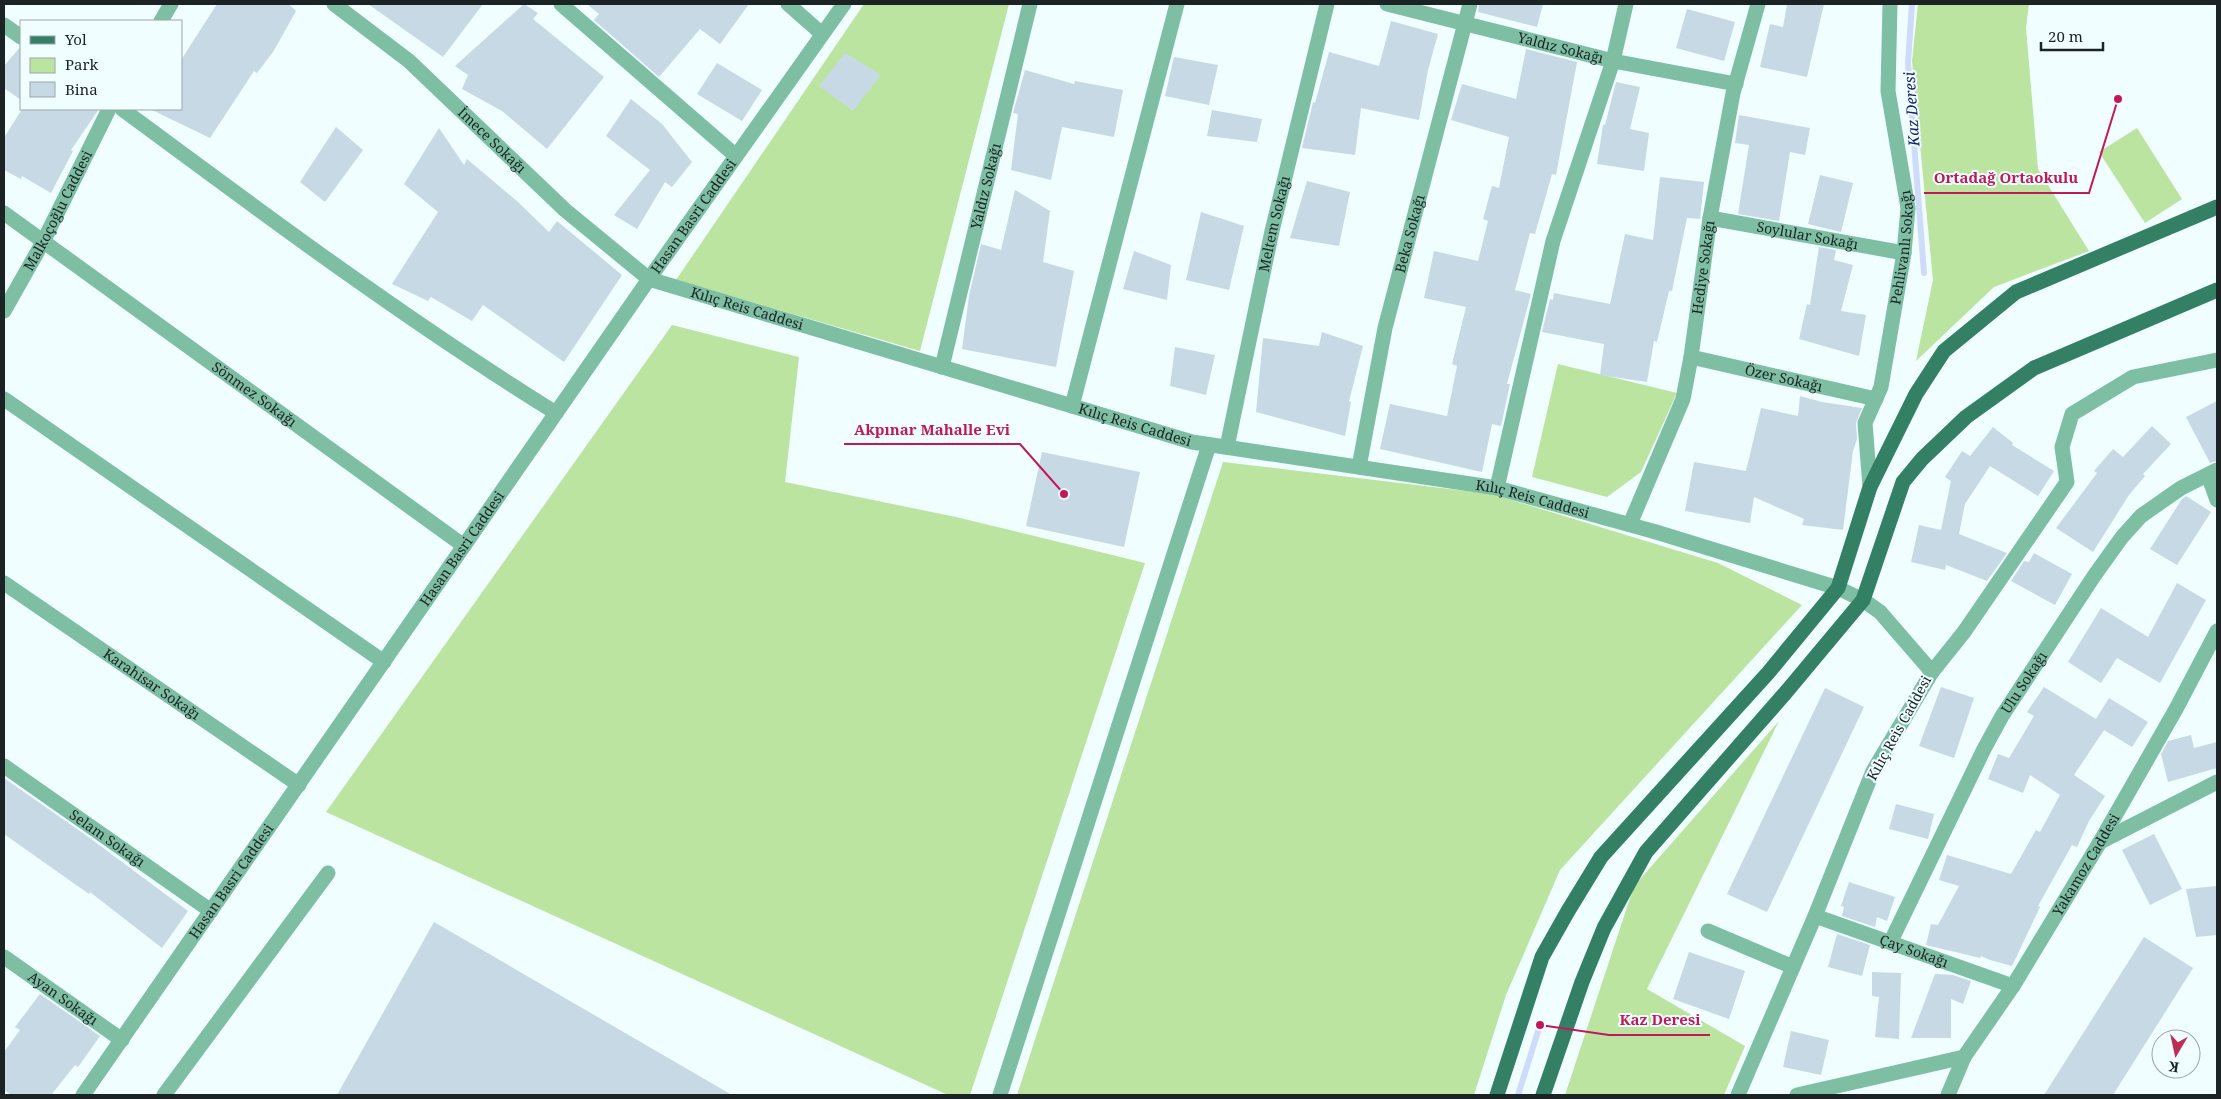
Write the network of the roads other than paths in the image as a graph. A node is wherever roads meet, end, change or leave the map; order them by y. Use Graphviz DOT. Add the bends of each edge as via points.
graph roads {
  1 [pos="171,4"];
  2 [pos="334,4"];
  3 [pos="561,4"];
  4 [pos="788,4"];
  5 [pos="844,4"];
  6 [pos="1030,4"];
  7 [pos="1178,4"];
  8 [pos="1327,4"];
  9 [pos="1387,4"];
  10 [pos="1470,4"];
  11 [pos="1626,4"];
  12 [pos="1758,4"];
  13 [pos="1890,4"];
  14 [pos="162,20"];
  15 [pos="1465,24"];
  16 [pos="4,25"];
  17 [pos="822,34"];
  18 [pos="20,36"];
  19 [pos="1613,61"];
  20 [pos="1736,84"];
  21 [pos="109,110"];
  22 [pos="123,110"];
  23 [pos="736,156"];
  24 [pos="2217,207"];
  25 [pos="4,213"];
  26 [pos="1710,218"];
  27 [pos="43,242"];
  28 [pos="1904,253"];
  29 [pos="649,279"];
  30 [pos="2217,290"];
  31 [pos="4,311"];
  32 [pos="1691,357"];
  33 [pos="2217,360"];
  34 [pos="942,367"];
  35 [pos="4,399"];
  36 [pos="1876,399"];
  37 [pos="1072,406"];
  38 [pos="556,413"];
  39 [pos="1209,445"];
  40 [pos="1227,447"];
  41 [pos="1359,467"];
  42 [pos="2213,473"];
  43 [pos="1870,487"];
  44 [pos="1497,488"];
  45 [pos="2217,500"];
  46 [pos="1630,524"];
  47 [pos="464,546"];
  48 [pos="4,583"];
  49 [pos="1838,588"];
  50 [pos="1863,600"];
  51 [pos="2217,631"];
  52 [pos="384,662"];
  53 [pos="1932,672"];
  54 [pos="4,766"];
  55 [pos="2217,782"];
  56 [pos="299,784"];
  57 [pos="2100,842"];
  58 [pos="328,873"];
  59 [pos="211,911"];
  60 [pos="1815,916"];
  61 [pos="1708,930"];
  62 [pos="1890,941"];
  63 [pos="4,957"];
  64 [pos="1793,967"];
  65 [pos="2013,986"];
  66 [pos="122,1040"];
  67 [pos="1964,1056"];
  68 [pos="1818,1093"];
  69 [pos="83,1095"];
  70 [pos="164,1095"];
  71 [pos="1000,1095"];
  72 [pos="1497,1095"];
  73 [pos="1542,1095"];
  74 [pos="1740,1095"];
  75 [pos="1797,1095"];
  76 [pos="1948,1095"];
  1 -- 14 [label="street"];
  2 -- 29 [label="street, İmece Sokağı" via="409,61 565,210"];
  3 -- 23 [label="street"];
  4 -- 17 [label="street"];
  5 -- 17 [label="street, Hasan Basri Caddesi"];
  6 -- 34 [label="street, Yaldız Sokağı"];
  7 -- 37 [label="street"];
  8 -- 40 [label="street, Meltem Sokağı" via="1272,231"];
  9 -- 15 [label="street, Yaldız Sokağı"];
  10 -- 15 [label="street, Beka Sokağı"];
  11 -- 19 [label="street"];
  12 -- 20 [label="street, Hediye Sokağı"];
  13 -- 28 [label="street, Pehlivanlı Sokağı" via="1888,90 1908,208"];
  15 -- 19 [label="street, Yaldız Sokağı"];
  15 -- 41 [label="street, Beka Sokağı" via="1385,328"];
  16 -- 18 [label="street"];
  17 -- 23 [label="street, Hasan Basri Caddesi"];
  19 -- 20 [label="street, Yaldız Sokağı"];
  19 -- 44 [label="street" via="1553,241"];
  20 -- 26 [label="street, Hediye Sokağı"];
  21 -- 27 [label="street, Malkoçoğlu Caddesi"];
  22 -- 38 [label="street" via="295,237 476,364"];
  23 -- 29 [label="street, Hasan Basri Caddesi"];
  24 -- 43 [label="main road" via="2016,292 1944,351 1916,394"];
  25 -- 27 [label="street, Sönmez Sokağı"];
  26 -- 28 [label="street, Soylular Sokağı"];
  26 -- 32 [label="street, Hediye Sokağı"];
  27 -- 31 [label="street, Malkoçoğlu Caddesi"];
  27 -- 47 [label="street, Sönmez Sokağı"];
  28 -- 36 [label="street, Pehlivanlı Sokağı" via="1881,387"];
  29 -- 34 [label="street, Kılıç Reis Caddesi"];
  29 -- 38 [label="street, Hasan Basri Caddesi"];
  30 -- 50 [label="main road" via="2034,368 1966,417 1903,482"];
  32 -- 36 [label="street, Özer Sokağı"];
  32 -- 46 [label="street, Hediye Sokağı" via="1683,399"];
  33 -- 53 [label="street" via="2133,377 2072,414 2062,448 2068,482 1964,632"];
  34 -- 37 [label="street, Kılıç Reis Caddesi"];
  35 -- 52 [label="street"];
  36 -- 43 [label="street, Pehlivanlı Sokağı" via="1865,423"];
  37 -- 39 [label="street, Kılıç Reis Caddesi"];
  38 -- 47 [label="street, Hasan Basri Caddesi"];
  39 -- 40 [label="street, Kılıç Reis Caddesi"];
  39 -- 71 [label="street"];
  40 -- 41 [label="street, Kılıç Reis Caddesi"];
  41 -- 44 [label="street, Kılıç Reis Caddesi"];
  42 -- 45 [label="street"];
  42 -- 62 [label="street, Ulu Sokağı" via="2180,488 2141,516 2094,576 1984,749"];
  43 -- 49 [label="main road"];
  44 -- 46 [label="street, Kılıç Reis Caddesi"];
  46 -- 49 [label="street, Kılıç Reis Caddesi"];
  47 -- 52 [label="street, Hasan Basri Caddesi"];
  48 -- 56 [label="street, Karahisar Sokağı"];
  49 -- 50 [label="street, Kılıç Reis Caddesi"];
  49 -- 72 [label="main road" via="1768,673 1601,857 1542,957"];
  50 -- 53 [label="street, Kılıç Reis Caddesi" via="1880,612"];
  50 -- 73 [label="main road" via="1646,852 1604,928"];
  51 -- 57 [label="street, Yakamoz Caddesi"];
  52 -- 56 [label="street, Hasan Basri Caddesi"];
  53 -- 60 [label="street, Kılıç Reis Caddesi" via="1873,772"];
  54 -- 59 [label="street, Selam Sokağı"];
  55 -- 57 [label="street"];
  56 -- 59 [label="street, Hasan Basri Caddesi"];
  57 -- 65 [label="street, Yakamoz Caddesi"];
  58 -- 70 [label="street"];
  59 -- 66 [label="street, Hasan Basri Caddesi"];
  60 -- 62 [label="street, Çay Sokağı"];
  60 -- 64 [label="street, Kılıç Reis Caddesi"];
  61 -- 64 [label="street"];
  62 -- 65 [label="street, Çay Sokağı"];
  63 -- 66 [label="street, Ayan Sokağı"];
  64 -- 74 [label="street, Kılıç Reis Caddesi"];
  65 -- 67 [label="street, Yakamoz Caddesi"];
  66 -- 69 [label="street, Hasan Basri Caddesi"];
  67 -- 68 [label="street"];
  67 -- 76 [label="street, Yakamoz Caddesi"];
  68 -- 75 [label="street"];
}
